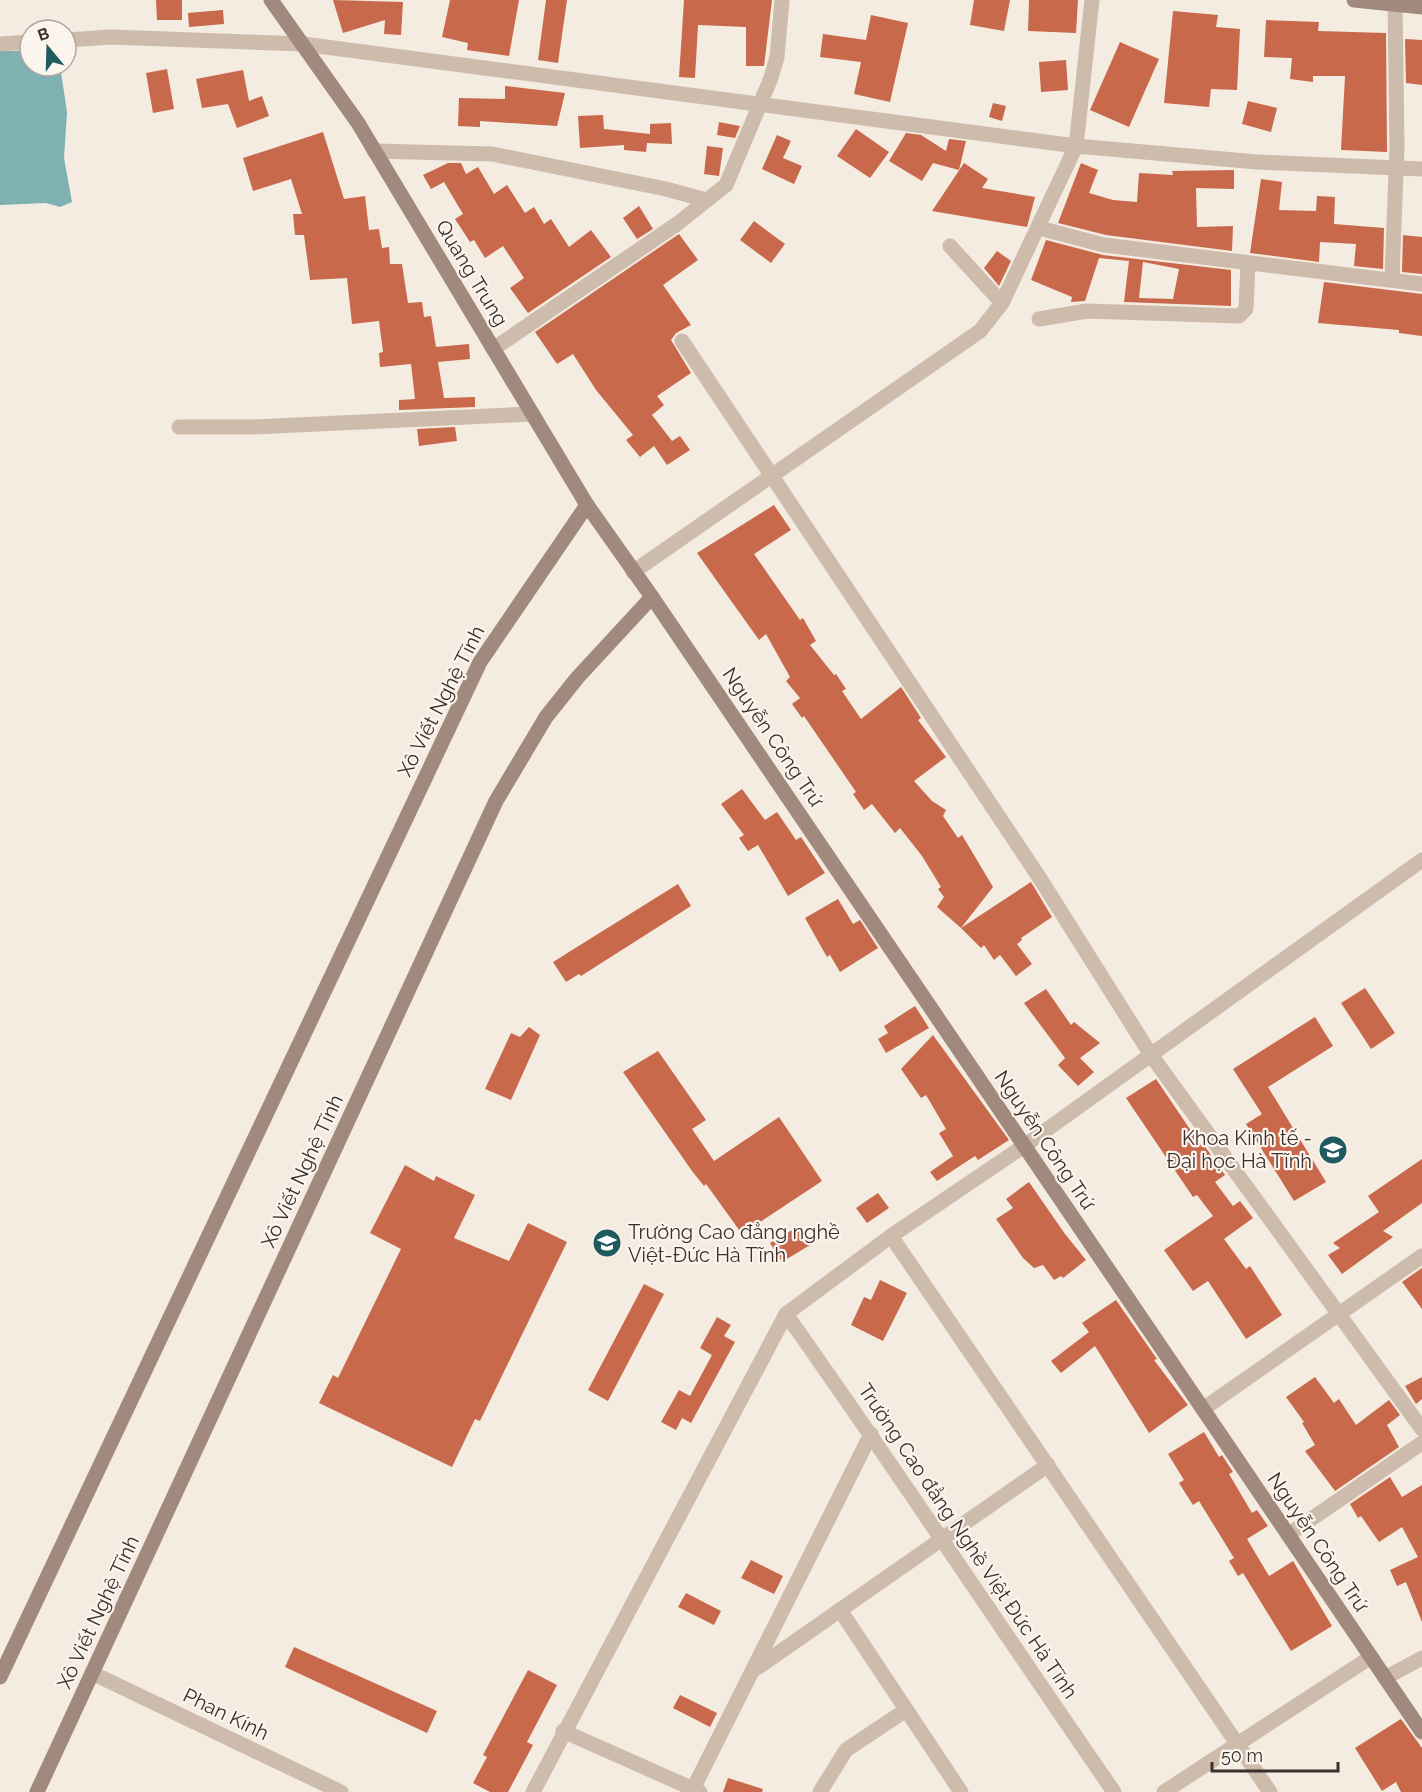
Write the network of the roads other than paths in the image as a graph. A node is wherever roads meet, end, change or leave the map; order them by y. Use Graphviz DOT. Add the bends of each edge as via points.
graph roads {
  1 [pos="271,0"];
  2 [pos="782,0"];
  3 [pos="1092,0"];
  4 [pos="1354,0"];
  5 [pos="1395,2"];
  6 [pos="1422,7"];
  7 [pos="78,39"];
  8 [pos="18,43"];
  9 [pos="0,44"];
  10 [pos="303,44"];
  11 [pos="758,105"];
  12 [pos="1076,146"];
  13 [pos="375,151"];
  14 [pos="1397,166"];
  15 [pos="1422,169"];
  16 [pos="706,200"];
  17 [pos="1039,228"];
  18 [pos="950,246"];
  19 [pos="1248,263"];
  20 [pos="1392,278"];
  21 [pos="1422,284"];
  22 [pos="1002,303"];
  23 [pos="1039,319"];
  24 [pos="682,341"];
  25 [pos="493,349"];
  26 [pos="532,414"];
  27 [pos="179,427"];
  28 [pos="773,475"];
  29 [pos="587,505"];
  30 [pos="633,572"];
  31 [pos="652,597"];
  32 [pos="1422,860"];
  33 [pos="1151,1054"];
  34 [pos="1024,1146"];
  35 [pos="891,1236"];
  36 [pos="1422,1256"];
  37 [pos="1340,1312"];
  38 [pos="786,1314"];
  39 [pos="1203,1409"];
  40 [pos="1422,1429"];
  41 [pos="871,1434"];
  42 [pos="1422,1443"];
  43 [pos="1048,1466"];
  44 [pos="1288,1535"];
  45 [pos="940,1540"];
  46 [pos="840,1610"];
  47 [pos="1371,1657"];
  48 [pos="1422,1658"];
  49 [pos="754,1670"];
  50 [pos="92,1673"];
  51 [pos="0,1677"];
  52 [pos="1385,1678"];
  53 [pos="906,1710"];
  54 [pos="563,1731"];
  55 [pos="1422,1732"];
  56 [pos="1239,1745"];
  57 [pos="696,1790"];
  58 [pos="38,1792"];
  59 [pos="341,1792"];
  60 [pos="533,1792"];
  61 [pos="820,1792"];
  62 [pos="961,1792"];
  63 [pos="1114,1792"];
  64 [pos="1164,1792"];
  65 [pos="1270,1792"];
  1 -- 10 [label="street, Quang Trung"];
  2 -- 11 [label="street" via="777,57"];
  3 -- 12 [label="street"];
  4 -- 5 [label="street"];
  5 -- 6 [label="street"];
  5 -- 14 [label="street"];
  7 -- 10 [label="street"];
  8 -- 9 [label="street"];
  10 -- 11 [label="street"];
  10 -- 13 [label="street, Quang Trung"];
  11 -- 12 [label="street"];
  11 -- 16 [label="street" via="730,178"];
  12 -- 14 [label="street" via="1257,162"];
  12 -- 17 [label="street"];
  13 -- 16 [label="street" via="492,154"];
  13 -- 25 [label="street, Quang Trung"];
  14 -- 15 [label="street"];
  14 -- 20 [label="street"];
  16 -- 25 [label="street" via="677,224"];
  17 -- 19 [label="street" via="1104,244"];
  17 -- 22 [label="street"];
  18 -- 22 [label="street"];
  19 -- 20 [label="street"];
  19 -- 23 [label="street" via="1246,306 1239,316 1087,311"];
  20 -- 21 [label="street"];
  22 -- 28 [label="street" via="980,331"];
  24 -- 28 [label="street"];
  25 -- 26 [label="street, Quang Trung"];
  26 -- 27 [label="street"];
  26 -- 29 [label="street, Quang Trung"];
  28 -- 30 [label="street"];
  28 -- 33 [label="street"];
  29 -- 30 [label="street, Quang Trung"];
  29 -- 51 [label="street, Xô Viết Nghệ Tĩnh" via="480,662"];
  30 -- 31 [label="street, Nguyễn Công Trứ"];
  31 -- 34 [label="street, Nguyễn Công Trứ"];
  31 -- 50 [label="street, Xô Viết Nghệ Tĩnh" via="546,717 496,801"];
  32 -- 33 [label="street"];
  33 -- 34 [label="street"];
  33 -- 37 [label="street"];
  34 -- 35 [label="street"];
  34 -- 39 [label="street, Nguyễn Công Trứ"];
  35 -- 38 [label="street"];
  35 -- 43 [label="street"];
  36 -- 37 [label="street"];
  37 -- 39 [label="street"];
  37 -- 40 [label="street"];
  38 -- 41 [label="street, Trường Cao đẳng Nghề Việt Đức Hà Tĩnh"];
  38 -- 54 [label="street"];
  39 -- 44 [label="street, Nguyễn Công Trứ"];
  41 -- 45 [label="street, Trường Cao đẳng Nghề Việt Đức Hà Tĩnh"];
  41 -- 49 [label="street"];
  42 -- 44 [label="street"];
  43 -- 45 [label="street"];
  43 -- 56 [label="street"];
  44 -- 47 [label="street, Nguyễn Công Trứ"];
  45 -- 46 [label="street"];
  45 -- 63 [label="street, Trường Cao đẳng Nghề Việt Đức Hà Tĩnh"];
  46 -- 49 [label="street"];
  46 -- 53 [label="street"];
  47 -- 52 [label="street, Nguyễn Công Trứ"];
  47 -- 56 [label="street"];
  48 -- 52 [label="street"];
  49 -- 57 [label="street"];
  50 -- 58 [label="street, Xô Viết Nghệ Tĩnh"];
  50 -- 59 [label="street, Phan Kính"];
  52 -- 55 [label="street, Nguyễn Công Trứ"];
  53 -- 61 [label="street" via="846,1750"];
  53 -- 62 [label="street"];
  54 -- 57 [label="street"];
  54 -- 60 [label="street"];
  56 -- 64 [label="street"];
  56 -- 65 [label="street"];
}
